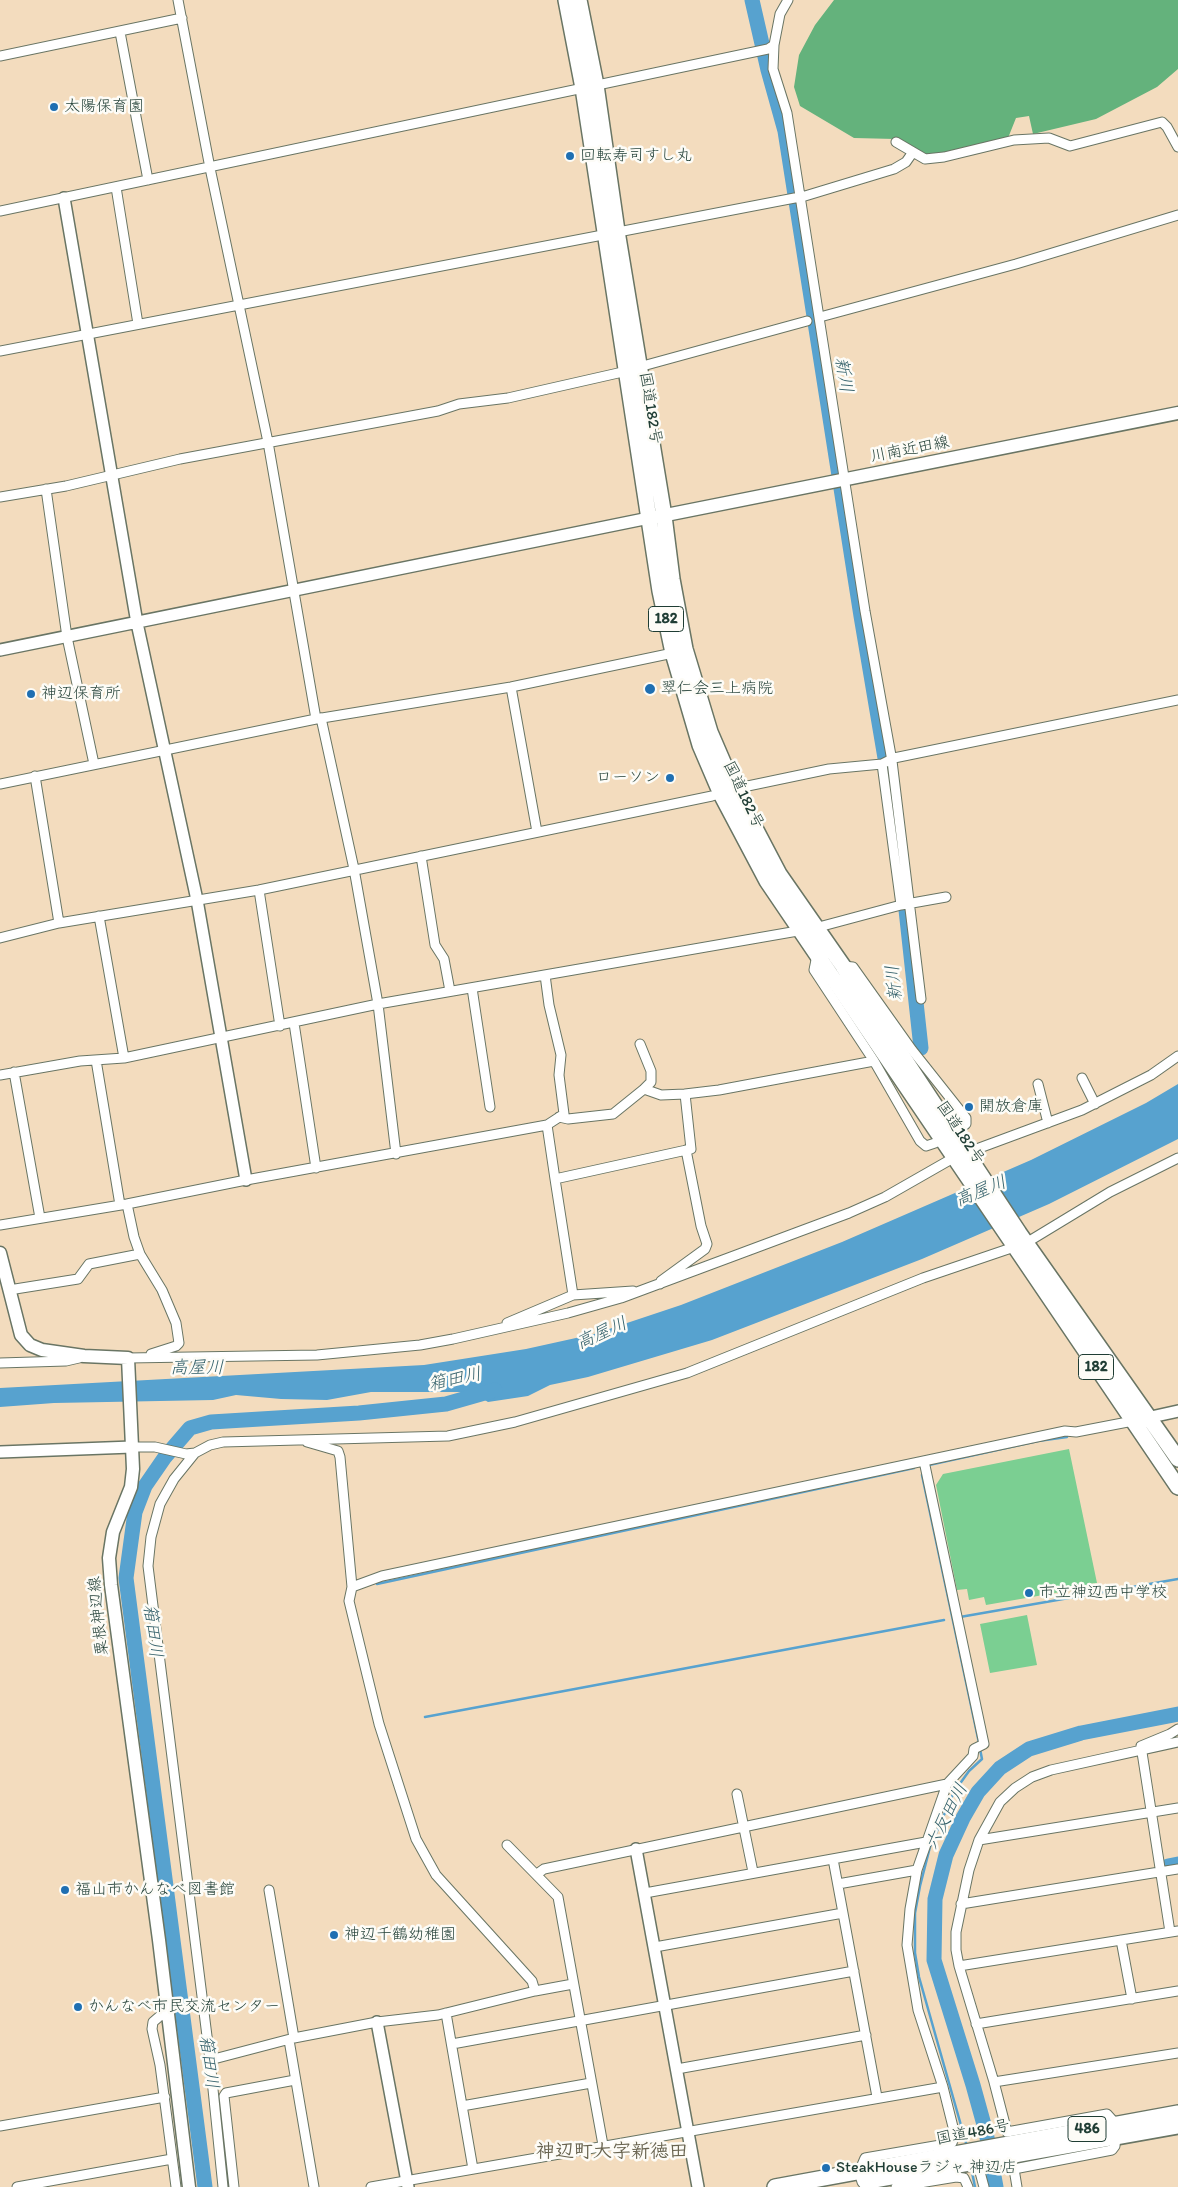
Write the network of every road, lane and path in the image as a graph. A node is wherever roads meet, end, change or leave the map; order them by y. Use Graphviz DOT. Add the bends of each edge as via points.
graph roads {
  1 [pos="178,0"];
  2 [pos="566,0"];
  3 [pos="579,0"];
  4 [pos="788,0"];
  5 [pos="182,18"];
  6 [pos="120,32"];
  7 [pos="771,47"];
  8 [pos="0,56"];
  9 [pos="589,87"];
  10 [pos="896,142"];
  11 [pos="1178,147"];
  12 [pos="913,152"];
  13 [pos="210,168"];
  14 [pos="148,180"];
  15 [pos="116,187"];
  16 [pos="801,197"];
  17 [pos="64,198"];
  18 [pos="0,211"];
  19 [pos="1178,215"];
  20 [pos="611,232"];
  21 [pos="239,305"];
  22 [pos="820,317"];
  23 [pos="807,321"];
  24 [pos="138,324"];
  25 [pos="87,334"];
  26 [pos="0,351"];
  27 [pos="633,369"];
  28 [pos="1178,413"];
  29 [pos="268,442"];
  30 [pos="111,475"];
  31 [pos="839,481"];
  32 [pos="46,489"];
  33 [pos="0,497"];
  34 [pos="656,517"];
  35 [pos="294,591"];
  36 [pos="137,623"];
  37 [pos="67,637"];
  38 [pos="0,650"];
  39 [pos="673,653"];
  40 [pos="511,687"];
  41 [pos="1178,700"];
  42 [pos="318,718"];
  43 [pos="164,750"];
  44 [pos="892,761"];
  45 [pos="94,764"];
  46 [pos="882,764"];
  47 [pos="35,776"];
  48 [pos="0,784"];
  49 [pos="728,792"];
  50 [pos="537,832"];
  51 [pos="421,856"];
  52 [pos="354,869"];
  53 [pos="258,890"];
  54 [pos="946,897"];
  55 [pos="197,900"];
  56 [pos="906,904"];
  57 [pos="99,916"];
  58 [pos="59,923"];
  59 [pos="808,929"];
  60 [pos="0,938"];
  61 [pos="817,955"];
  62 [pos="844,966"];
  63 [pos="545,975"];
  64 [pos="472,988"];
  65 [pos="450,991"];
  66 [pos="921,999"];
  67 [pos="378,1004"];
  68 [pos="294,1023"];
  69 [pos="280,1026"];
  70 [pos="222,1037"];
  71 [pos="640,1044"];
  72 [pos="1178,1056"];
  73 [pos="124,1058"];
  74 [pos="96,1060"];
  75 [pos="874,1061"];
  76 [pos="14,1072"];
  77 [pos="0,1075"];
  78 [pos="1082,1078"];
  79 [pos="1038,1084"];
  80 [pos="644,1089"];
  81 [pos="685,1094"];
  82 [pos="1095,1104"];
  83 [pos="490,1107"];
  84 [pos="559,1118"];
  85 [pos="1048,1123"];
  86 [pos="547,1125"];
  87 [pos="962,1127"];
  88 [pos="935,1143"];
  89 [pos="686,1150"];
  90 [pos="396,1154"];
  91 [pos="1178,1158"];
  92 [pos="964,1159"];
  93 [pos="316,1168"];
  94 [pos="554,1179"];
  95 [pos="246,1180"];
  96 [pos="123,1205"];
  97 [pos="40,1218"];
  98 [pos="0,1225"];
  99 [pos="1017,1240"];
  100 [pos="0,1253"];
  101 [pos="140,1254"];
  102 [pos="660,1285"];
  103 [pos="9,1290"];
  104 [pos="638,1293"];
  105 [pos="574,1295"];
  106 [pos="497,1330"];
  107 [pos="84,1356"];
  108 [pos="143,1357"];
  109 [pos="128,1360"];
  110 [pos="0,1364"];
  111 [pos="1178,1411"];
  112 [pos="1150,1417"];
  113 [pos="1133,1421"];
  114 [pos="304,1441"];
  115 [pos="132,1444"];
  116 [pos="0,1452"];
  117 [pos="196,1453"];
  118 [pos="1178,1460"];
  119 [pos="924,1461"];
  120 [pos="1178,1487"];
  121 [pos="352,1587"];
  122 [pos="1178,1729"];
  123 [pos="1178,1742"];
  124 [pos="1141,1749"];
  125 [pos="948,1784"];
  126 [pos="737,1794"];
  127 [pos="1178,1808"];
  128 [pos="1151,1812"];
  129 [pos="744,1827"];
  130 [pos="980,1840"];
  131 [pos="926,1842"];
  132 [pos="507,1845"];
  133 [pos="636,1849"];
  134 [pos="834,1859"];
  135 [pos="1178,1869"];
  136 [pos="916,1870"];
  137 [pos="753,1872"];
  138 [pos="1160,1872"];
  139 [pos="537,1874"];
  140 [pos="838,1884"];
  141 [pos="269,1890"];
  142 [pos="645,1893"];
  143 [pos="961,1904"];
  144 [pos="843,1913"];
  145 [pos="1174,1931"];
  146 [pos="1122,1940"];
  147 [pos="655,1946"];
  148 [pos="959,1966"];
  149 [pos="854,1971"];
  150 [pos="573,1984"];
  151 [pos="534,1991"];
  152 [pos="1178,1992"];
  153 [pos="1132,1999"];
  154 [pos="665,2005"];
  155 [pos="446,2013"];
  156 [pos="167,2015"];
  157 [pos="580,2021"];
  158 [pos="378,2022"];
  159 [pos="976,2024"];
  160 [pos="866,2035"];
  161 [pos="291,2039"];
  162 [pos="452,2044"];
  163 [pos="1178,2053"];
  164 [pos="210,2060"];
  165 [pos="677,2069"];
  166 [pos="295,2080"];
  167 [pos="994,2082"];
  168 [pos="590,2083"];
  169 [pos="943,2086"];
  170 [pos="165,2097"];
  171 [pos="877,2097"];
  172 [pos="462,2106"];
  173 [pos="1178,2113"];
  174 [pos="0,2126"];
  175 [pos="1178,2126"];
  176 [pos="688,2130"];
  177 [pos="1116,2131"];
  178 [pos="603,2145"];
  179 [pos="978,2157"];
  180 [pos="172,2159"];
  181 [pos="473,2169"];
  182 [pos="862,2180"];
  183 [pos="407,2184"];
  184 [pos="17,2187"];
  185 [pos="176,2187"];
  186 [pos="189,2187"];
  187 [pos="223,2187"];
  188 [pos="234,2187"];
  189 [pos="314,2187"];
  190 [pos="371,2187"];
  191 [pos="698,2187"];
  192 [pos="775,2187"];
  193 [pos="834,2187"];
  194 [pos="896,2187"];
  195 [pos="968,2187"];
  196 [pos="984,2187"];
  197 [pos="1017,2187"];
  1 -- 5 [label="street"];
  2 -- 9 [label="highway, 国道182号 / 182"];
  3 -- 9 [label="highway, 国道182号 / 182"];
  4 -- 7 [label="street" via="780,14"];
  5 -- 6 [label="street"];
  5 -- 13 [label="street"];
  6 -- 8 [label="street"];
  6 -- 14 [label="street"];
  7 -- 9 [label="street"];
  7 -- 16 [label="street" via="773,70 788,114"];
  9 -- 13 [label="street"];
  9 -- 20 [label="highway, 国道182号 / 182"];
  10 -- 12 [label="street"];
  11 -- 12 [label="street" via="1162,122 1070,146 1049,138 1014,140 925,159"];
  12 -- 16 [label="street" via="906,162 894,169"];
  13 -- 14 [label="street"];
  13 -- 21 [label="street"];
  14 -- 15 [label="street"];
  15 -- 17 [label="street"];
  15 -- 24 [label="street"];
  16 -- 20 [label="street"];
  16 -- 22 [label="street"];
  17 -- 18 [label="street"];
  17 -- 25 [label="street"];
  19 -- 22 [label="street" via="1016,264"];
  20 -- 21 [label="street"];
  20 -- 27 [label="highway, 国道182号 / 182"];
  21 -- 24 [label="street"];
  21 -- 29 [label="street"];
  22 -- 31 [label="street"];
  23 -- 27 [label="street"];
  24 -- 25 [label="street"];
  25 -- 26 [label="street"];
  25 -- 30 [label="street"];
  27 -- 29 [label="street" via="508,398 459,404 438,411"];
  27 -- 34 [label="highway, 国道182号 / 182"];
  28 -- 31 [label="main road, 川南近田線"];
  29 -- 30 [label="street"];
  29 -- 35 [label="street"];
  30 -- 32 [label="street"];
  30 -- 36 [label="street"];
  31 -- 34 [label="main road, 川南近田線"];
  31 -- 44 [label="street"];
  32 -- 33 [label="street"];
  32 -- 37 [label="street"];
  34 -- 35 [label="street"];
  34 -- 39 [label="highway, 国道182号 / 182" via="660,590"];
  34 -- 49 [label="highway, 国道182号 / 182" via="685,649"];
  35 -- 36 [label="street"];
  35 -- 42 [label="street"];
  36 -- 37 [label="street"];
  36 -- 43 [label="street"];
  37 -- 38 [label="street"];
  37 -- 45 [label="street"];
  39 -- 40 [label="street"];
  39 -- 49 [label="highway, 国道182号 / 182" via="700,745"];
  40 -- 42 [label="street"];
  40 -- 50 [label="street"];
  41 -- 44 [label="street" via="894,758"];
  42 -- 43 [label="street"];
  42 -- 52 [label="street"];
  43 -- 45 [label="street"];
  43 -- 55 [label="street"];
  44 -- 46 [label="street"];
  44 -- 56 [label="street"];
  45 -- 47 [label="street"];
  46 -- 49 [label="street" via="829,769"];
  46 -- 56 [label="street"];
  47 -- 48 [label="street"];
  47 -- 58 [label="street"];
  49 -- 50 [label="street"];
  49 -- 59 [label="highway, 国道182号 / 182"];
  50 -- 51 [label="street"];
  51 -- 52 [label="street"];
  51 -- 65 [label="street" via="435,946 444,959"];
  52 -- 53 [label="street"];
  52 -- 67 [label="street"];
  53 -- 55 [label="street"];
  53 -- 69 [label="street"];
  54 -- 56 [label="street"];
  55 -- 57 [label="street"];
  55 -- 70 [label="street"];
  56 -- 59 [label="street"];
  56 -- 66 [label="street"];
  57 -- 58 [label="street"];
  57 -- 73 [label="street"];
  58 -- 60 [label="street"];
  59 -- 61 [label="highway, 国道182号 / 182"];
  59 -- 62 [label="highway, 国道182号 / 182"];
  59 -- 63 [label="street"];
  61 -- 75 [label="street" via="814,970"];
  61 -- 92 [label="highway, 国道182号 / 182"];
  62 -- 87 [label="street" via="853,967 966,1118"];
  62 -- 92 [label="highway, 国道182号 / 182"];
  63 -- 64 [label="street"];
  63 -- 84 [label="street" via="561,1055 559,1075 564,1114"];
  64 -- 65 [label="street"];
  64 -- 83 [label="street"];
  65 -- 67 [label="street"];
  67 -- 68 [label="street"];
  67 -- 90 [label="street"];
  68 -- 69 [label="street"];
  68 -- 93 [label="street"];
  69 -- 70 [label="street"];
  70 -- 73 [label="street"];
  70 -- 95 [label="street"];
  71 -- 80 [label="street" via="651,1071 651,1082"];
  72 -- 82 [label="street" via="1151,1075"];
  73 -- 74 [label="street"];
  74 -- 76 [label="street"];
  74 -- 96 [label="street"];
  75 -- 81 [label="street"];
  75 -- 88 [label="street" via="920,1141 926,1146"];
  76 -- 77 [label="street"];
  76 -- 97 [label="street"];
  78 -- 82 [label="street"];
  79 -- 85 [label="street"];
  80 -- 81 [label="street" via="661,1095"];
  80 -- 84 [label="street" via="613,1114"];
  81 -- 89 [label="street" via="691,1149"];
  82 -- 85 [label="street"];
  84 -- 86 [label="street"];
  85 -- 92 [label="street"];
  86 -- 90 [label="street"];
  86 -- 94 [label="street"];
  89 -- 94 [label="street"];
  89 -- 102 [label="street" via="707,1244 705,1249 660,1281"];
  90 -- 93 [label="street"];
  91 -- 99 [label="street"];
  92 -- 99 [label="highway, 国道182号 / 182"];
  92 -- 102 [label="street" via="858,1209"];
  93 -- 95 [label="street"];
  94 -- 105 [label="street"];
  95 -- 96 [label="street"];
  96 -- 97 [label="street"];
  96 -- 101 [label="street"];
  97 -- 98 [label="street"];
  99 -- 112 [label="highway, 国道182号 / 182"];
  99 -- 113 [label="highway, 国道182号 / 182"];
  99 -- 114 [label="street" via="688,1373 515,1422 448,1436"];
  100 -- 103 [label="main road"];
  101 -- 103 [label="street" via="89,1264 78,1279"];
  101 -- 108 [label="street" via="162,1290 176,1323 179,1343"];
  102 -- 104 [label="street"];
  103 -- 107 [label="main road" via="21,1335 30,1345 42,1350"];
  104 -- 105 [label="street"];
  104 -- 106 [label="street"];
  105 -- 106 [label="street" via="499,1326"];
  106 -- 108 [label="street" via="420,1345 317,1355"];
  107 -- 109 [label="main road"];
  107 -- 110 [label="street" via="66,1361"];
  108 -- 109 [label="street"];
  109 -- 115 [label="main road, 粟根神辺線"];
  111 -- 112 [label="street"];
  112 -- 113 [label="street"];
  112 -- 118 [label="highway, 国道182号 / 182"];
  113 -- 119 [label="street" via="1076,1432 1065,1431"];
  113 -- 120 [label="highway, 国道182号 / 182"];
  114 -- 117 [label="street" via="223,1442"];
  114 -- 121 [label="street" via="338,1451 340,1457"];
  115 -- 116 [label="street"];
  115 -- 117 [label="street"];
  115 -- 156 [label="main road, 粟根神辺線" via="131,1487 112,1532 110,1567"];
  117 -- 164 [label="street" via="174,1479 160,1504 151,1537 148,1566"];
  119 -- 121 [label="street" via="382,1576"];
  119 -- 125 [label="street" via="984,1744 974,1749 973,1756"];
  121 -- 151 [label="street" via="349,1601 379,1724 416,1839 436,1875 532,1981"];
  122 -- 124 [label="street" via="1140,1746"];
  123 -- 124 [label="street"];
  124 -- 128 [label="street"];
  124 -- 130 [label="street" via="1032,1777 1000,1802"];
  125 -- 129 [label="street"];
  125 -- 131 [label="street"];
  126 -- 129 [label="street"];
  127 -- 128 [label="street"];
  128 -- 130 [label="street"];
  128 -- 138 [label="street"];
  129 -- 133 [label="street"];
  129 -- 137 [label="street"];
  130 -- 143 [label="street"];
  131 -- 134 [label="street"];
  131 -- 136 [label="street"];
  132 -- 139 [label="street"];
  133 -- 139 [label="street" via="544,1869"];
  133 -- 142 [label="street"];
  134 -- 137 [label="street"];
  134 -- 140 [label="street"];
  135 -- 138 [label="street"];
  136 -- 140 [label="street"];
  136 -- 169 [label="street" via="907,1945 918,2010"];
  137 -- 142 [label="street"];
  138 -- 143 [label="street"];
  138 -- 145 [label="street"];
  139 -- 150 [label="street" via="558,1897"];
  140 -- 144 [label="street"];
  141 -- 161 [label="street"];
  142 -- 147 [label="street"];
  143 -- 148 [label="street" via="956,1932"];
  144 -- 147 [label="street"];
  144 -- 149 [label="street"];
  145 -- 146 [label="street"];
  146 -- 148 [label="street"];
  146 -- 153 [label="street"];
  147 -- 154 [label="street"];
  148 -- 159 [label="street"];
  149 -- 154 [label="street"];
  149 -- 160 [label="street"];
  150 -- 151 [label="street"];
  150 -- 157 [label="street"];
  151 -- 155 [label="street"];
  152 -- 153 [label="street"];
  153 -- 159 [label="street"];
  154 -- 157 [label="street"];
  154 -- 165 [label="street"];
  155 -- 158 [label="street"];
  155 -- 162 [label="street"];
  156 -- 170 [label="street" via="153,2022 152,2028"];
  156 -- 186 [label="main road, 粟根神辺線"];
  157 -- 162 [label="street"];
  157 -- 168 [label="street"];
  158 -- 161 [label="street"];
  158 -- 183 [label="street"];
  159 -- 167 [label="street"];
  160 -- 165 [label="street"];
  160 -- 171 [label="street"];
  161 -- 164 [label="street"];
  161 -- 166 [label="street"];
  162 -- 172 [label="street"];
  163 -- 167 [label="street"];
  164 -- 187 [label="street"];
  165 -- 176 [label="street"];
  166 -- 188 [label="street" via="224,2096"];
  166 -- 189 [label="street"];
  167 -- 177 [label="street" via="1006,2132 1107,2114"];
  168 -- 172 [label="street"];
  168 -- 178 [label="street"];
  169 -- 171 [label="street"];
  169 -- 182 [label="street" via="955,2134 952,2142 865,2158"];
  170 -- 174 [label="street"];
  170 -- 180 [label="street"];
  171 -- 176 [label="street"];
  172 -- 181 [label="street"];
  173 -- 177 [label="highway, 国道486号 / 486"];
  175 -- 177 [label="highway, 国道486号 / 486"];
  176 -- 178 [label="street"];
  176 -- 191 [label="street"];
  177 -- 179 [label="highway, 国道486号 / 486"];
  177 -- 197 [label="street" via="1112,2150 1014,2168"];
  178 -- 181 [label="street"];
  179 -- 182 [label="highway, 国道486号 / 486"];
  179 -- 196 [label="street"];
  180 -- 184 [label="street"];
  180 -- 185 [label="street"];
  181 -- 183 [label="street"];
  182 -- 192 [label="highway, 国道486号 / 486"];
  182 -- 193 [label="highway, 国道486号 / 486"];
  183 -- 190 [label="street"];
  194 -- 195 [label="street" via="956,2177 964,2178"];
}
